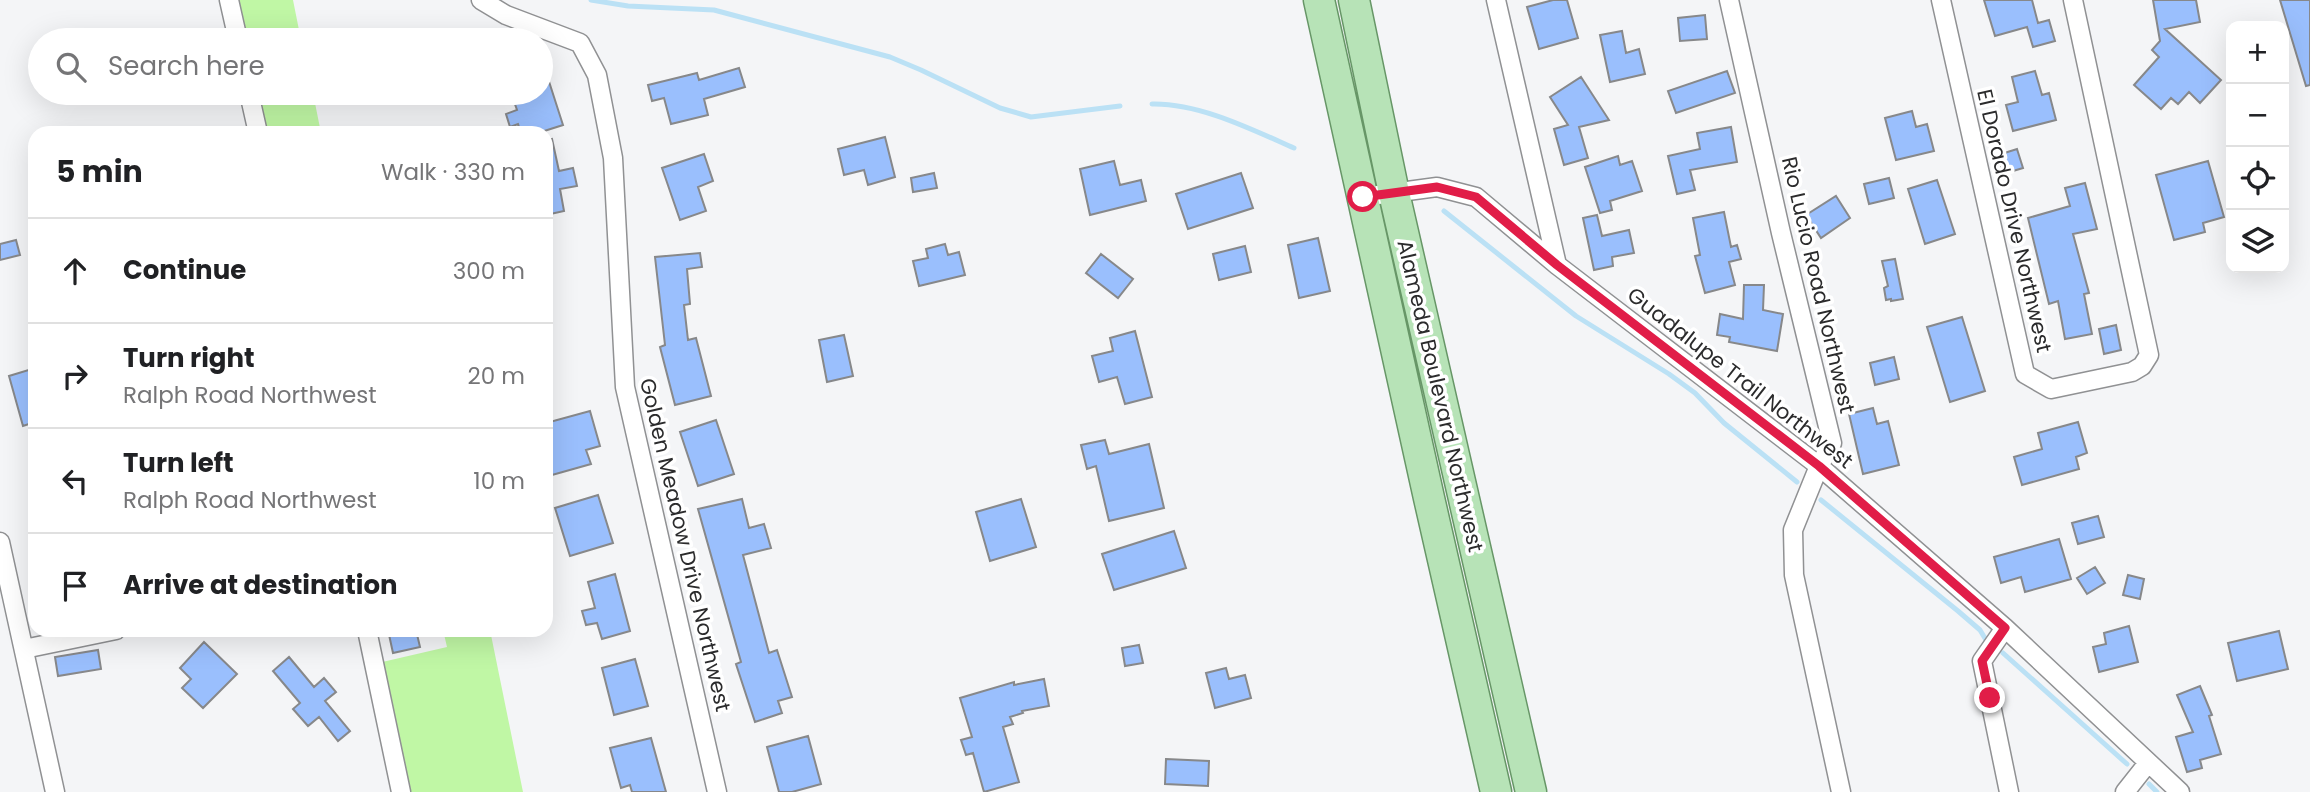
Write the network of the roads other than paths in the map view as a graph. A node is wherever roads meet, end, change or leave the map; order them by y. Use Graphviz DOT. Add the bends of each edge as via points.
graph roads {
  1 [pos="229,0"];
  2 [pos="481,0"];
  3 [pos="1319,0"];
  4 [pos="1353,0"];
  5 [pos="1496,0"];
  6 [pos="1729,0"];
  7 [pos="1941,0"];
  8 [pos="2073,0"];
  9 [pos="235,28"];
  10 [pos="540,28"];
  11 [pos="553,33"];
  12 [pos="252,105"];
  13 [pos="256,126"];
  14 [pos="1394,193"];
  15 [pos="1363,197"];
  16 [pos="1557,265"];
  17 [pos="1819,466"];
  18 [pos="0,542"];
  19 [pos="2005,628"];
  20 [pos="82,637"];
  21 [pos="368,637"];
  22 [pos="24,649"];
  23 [pos="2148,763"];
  24 [pos="55,792"];
  25 [pos="401,792"];
  26 [pos="718,792"];
  27 [pos="1496,792"];
  28 [pos="1531,792"];
  29 [pos="1841,792"];
  30 [pos="2009,792"];
  31 [pos="2124,792"];
  32 [pos="2180,792"];
  1 -- 9 [label="street"];
  2 -- 10 [label="street, Golden Meadow Drive Northwest"];
  3 -- 15 [label="main road, Alameda Boulevard Northwest"];
  4 -- 14 [label="main road, Alameda Boulevard Northwest"];
  5 -- 16 [label="street"];
  6 -- 17 [label="street, Rio Lucio Road Northwest" via="1832,443"];
  7 -- 8 [label="street, El Dorado Drive Northwest" via="2025,374 2050,388 2132,372 2149,355"];
  11 -- 26 [label="street, Golden Meadow Drive Northwest" via="580,43 597,75 613,158 625,387"];
  12 -- 13 [label="street"];
  14 -- 15 [label="street, Guadalupe Trail Northwest"];
  14 -- 16 [label="street, Guadalupe Trail Northwest" via="1437,187 1476,197"];
  14 -- 28 [label="main road, Alameda Boulevard Northwest"];
  15 -- 27 [label="main road, Alameda Boulevard Northwest"];
  16 -- 17 [label="street, Guadalupe Trail Northwest"];
  17 -- 19 [label="street, Guadalupe Trail Northwest"];
  17 -- 29 [label="street, Rio Lucio Road Northwest" via="1793,530 1794,575"];
  18 -- 22 [label="street"];
  19 -- 23 [label="street, Guadalupe Trail Northwest"];
  19 -- 30 [label="street" via="1982,661"];
  20 -- 22 [label="street"];
  21 -- 25 [label="street"];
  22 -- 24 [label="street"];
  23 -- 31 [label="street"];
  23 -- 32 [label="street, Guadalupe Trail Northwest"];
}
